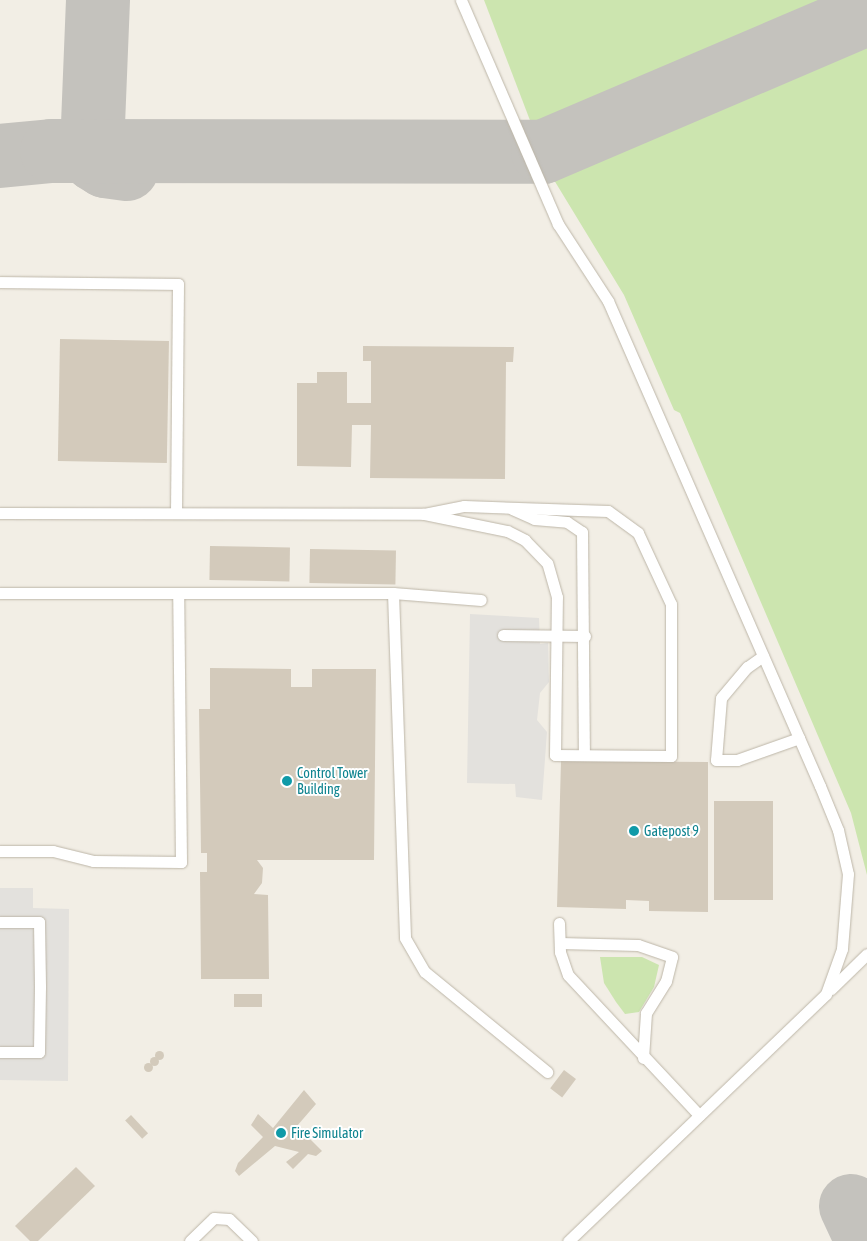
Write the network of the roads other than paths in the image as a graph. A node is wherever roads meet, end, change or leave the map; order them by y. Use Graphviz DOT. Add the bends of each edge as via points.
graph roads {
  1 [pos="461,0"];
  2 [pos="0,282"];
  3 [pos="509,507"];
  4 [pos="0,513"];
  5 [pos="176,513"];
  6 [pos="424,514"];
  7 [pos="0,593"];
  8 [pos="178,593"];
  9 [pos="393,593"];
  10 [pos="480,600"];
  11 [pos="504,635"];
  12 [pos="556,636"];
  13 [pos="585,636"];
  14 [pos="764,656"];
  15 [pos="799,738"];
  16 [pos="584,755"];
  17 [pos="0,850"];
  18 [pos="0,922"];
  19 [pos="559,923"];
  20 [pos="560,943"];
  21 [pos="867,954"];
  22 [pos="826,994"];
  23 [pos="0,1052"];
  24 [pos="643,1058"];
  25 [pos="547,1072"];
  26 [pos="699,1116"];
  27 [pos="190,1241"];
  28 [pos="252,1241"];
  29 [pos="568,1241"];
  1 -- 14 [label="lane" via="558,224 608,301"];
  2 -- 5 [label="lane" via="178,284"];
  3 -- 6 [label="lane" via="464,506"];
  3 -- 13 [label="lane" via="534,519 567,522 582,532"];
  3 -- 16 [label="lane" via="608,511 638,533 671,604 671,756"];
  4 -- 5 [label="lane"];
  5 -- 6 [label="lane"];
  6 -- 12 [label="lane" via="507,531 537,551 554,577"];
  7 -- 8 [label="lane"];
  8 -- 9 [label="lane"];
  8 -- 17 [label="lane" via="181,862 93,861 53,850"];
  9 -- 10 [label="lane"];
  9 -- 25 [label="lane" via="405,938 426,972"];
  11 -- 12 [label="lane"];
  12 -- 13 [label="lane"];
  12 -- 16 [label="lane" via="555,755"];
  13 -- 16 [label="lane"];
  14 -- 15 [label="lane"];
  14 -- 15 [label="lane" via="747,667 721,698 716,760 737,760"];
  15 -- 22 [label="lane" via="838,830 848,874 844,941"];
  18 -- 23 [label="lane" via="39,922 40,978 39,1052"];
  19 -- 20 [label="lane"];
  20 -- 24 [label="lane" via="568,975"];
  20 -- 24 [label="lane" via="638,945 672,957 666,981 646,1013"];
  21 -- 22 [label="lane"];
  22 -- 26 [label="lane"];
  24 -- 26 [label="lane"];
  26 -- 29 [label="lane"];
  27 -- 28 [label="lane" via="214,1218 229,1219"];
}
